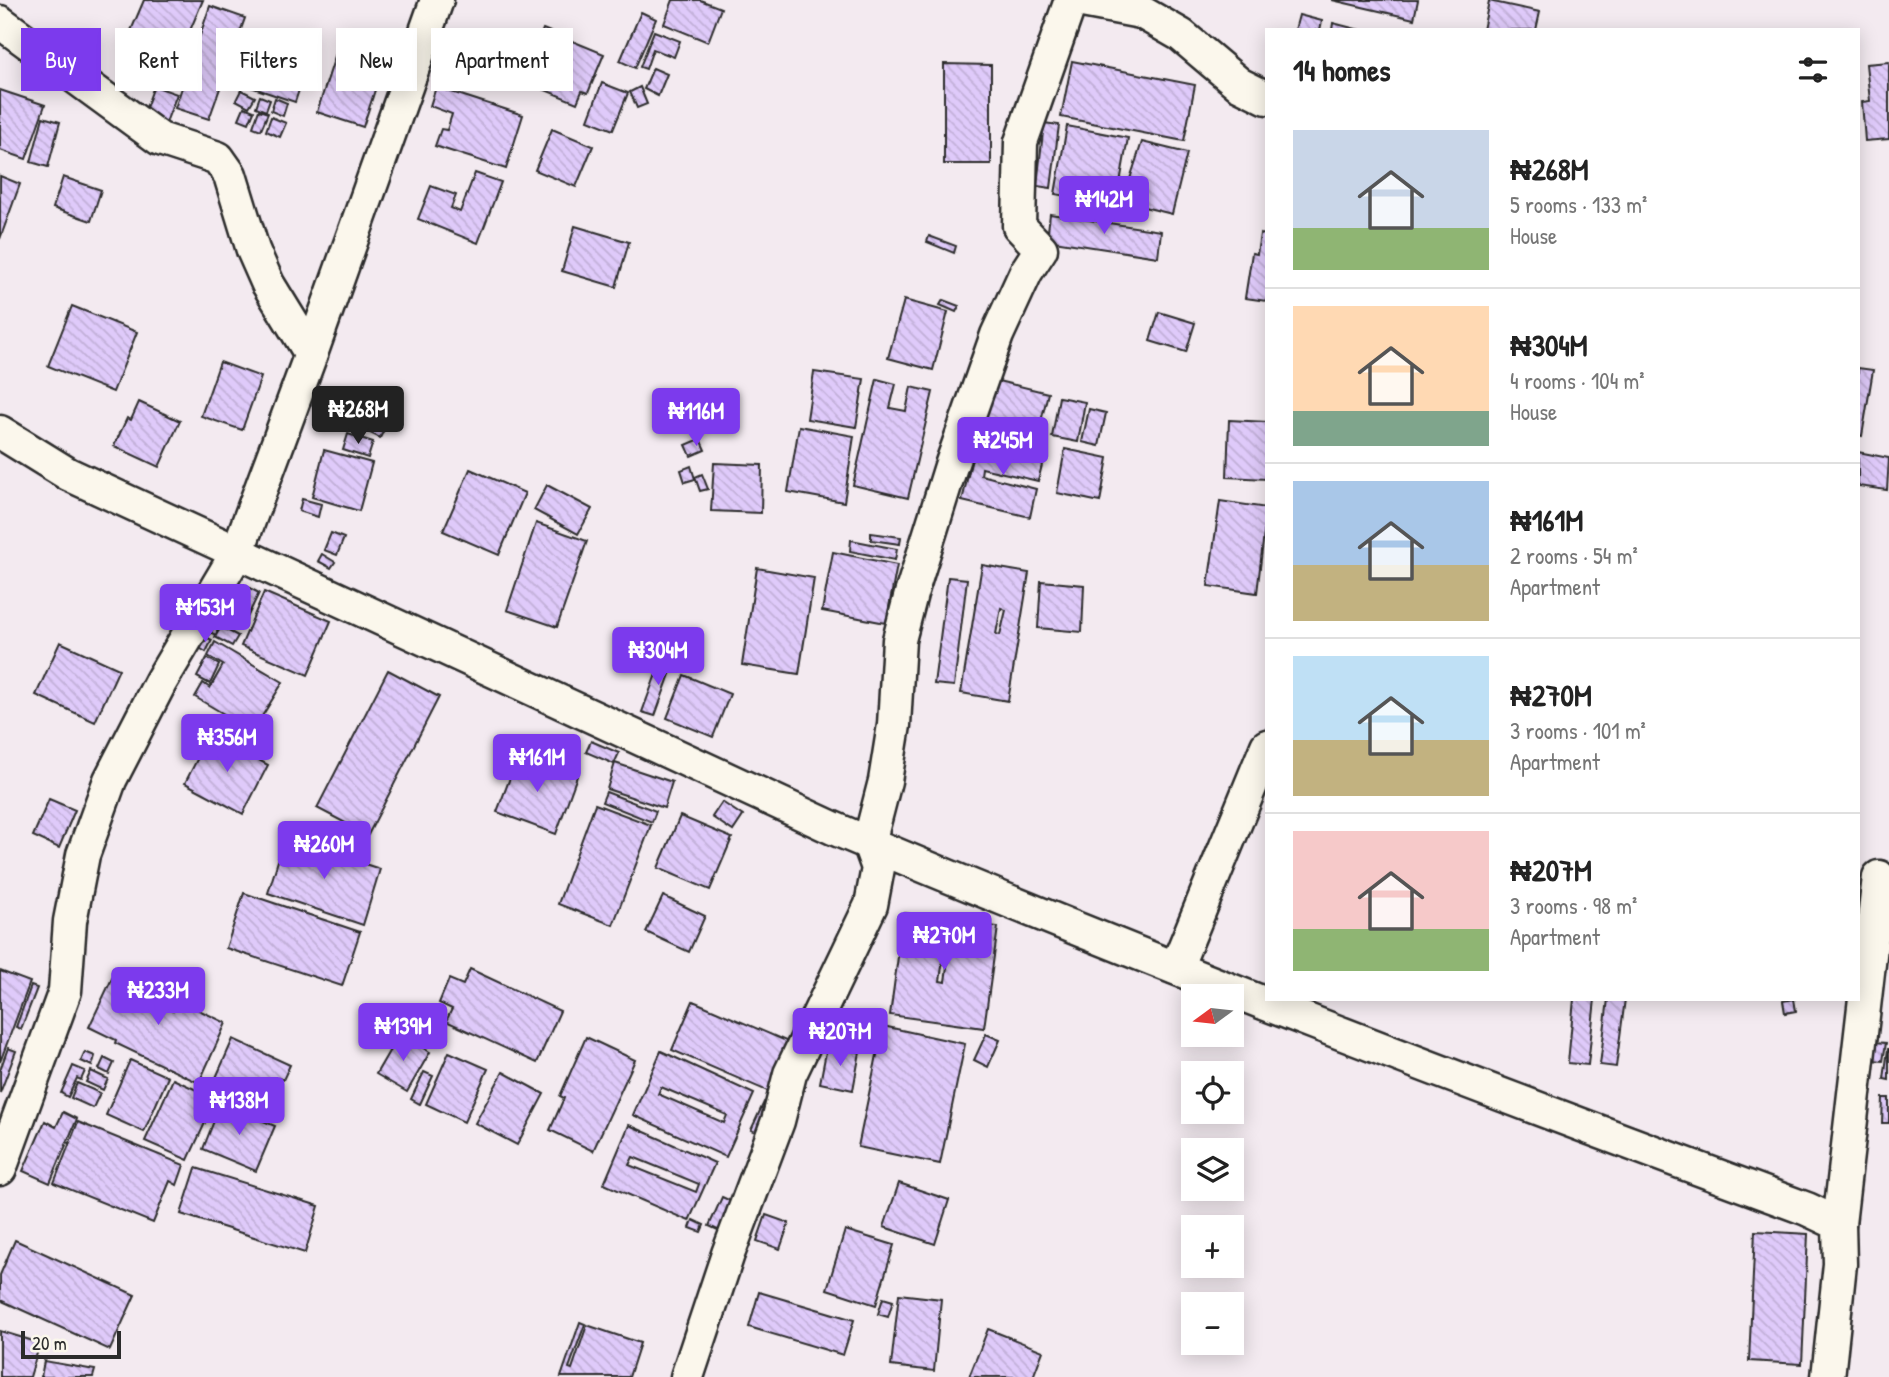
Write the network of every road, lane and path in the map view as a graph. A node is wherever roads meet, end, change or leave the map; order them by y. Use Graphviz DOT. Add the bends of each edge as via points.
graph roads {
  1 [pos="437,0"];
  2 [pos="1072,0"];
  3 [pos="1077,0"];
  4 [pos="0,22"];
  5 [pos="1265,97"];
  6 [pos="311,354"];
  7 [pos="0,432"];
  8 [pos="237,553"];
  9 [pos="1265,751"];
  10 [pos="869,843"];
  11 [pos="1880,877"];
  12 [pos="1176,968"];
  13 [pos="0,1169"];
  14 [pos="1839,1224"];
  15 [pos="687,1377"];
  16 [pos="1828,1377"];
  1 -- 6 [label="street"];
  2 -- 10 [label="street" via="1021,142 1019,226 1041,249 998,335 911,594 899,640 893,736"];
  3 -- 5 [label="street" via="1141,12 1181,35 1239,84"];
  4 -- 6 [label="street" via="160,139 218,158 230,175 268,284"];
  6 -- 8 [label="street"];
  7 -- 8 [label="street" via="68,474"];
  8 -- 10 [label="street"];
  8 -- 13 [label="street" via="161,681 110,780 83,855 70,921 65,991"];
  9 -- 12 [label="street"];
  10 -- 12 [label="street"];
  10 -- 15 [label="street" via="878,868 871,905 790,1074 778,1121"];
  11 -- 14 [label="street"];
  12 -- 14 [label="street"];
  14 -- 16 [label="street" via="1840,1264"];
}
